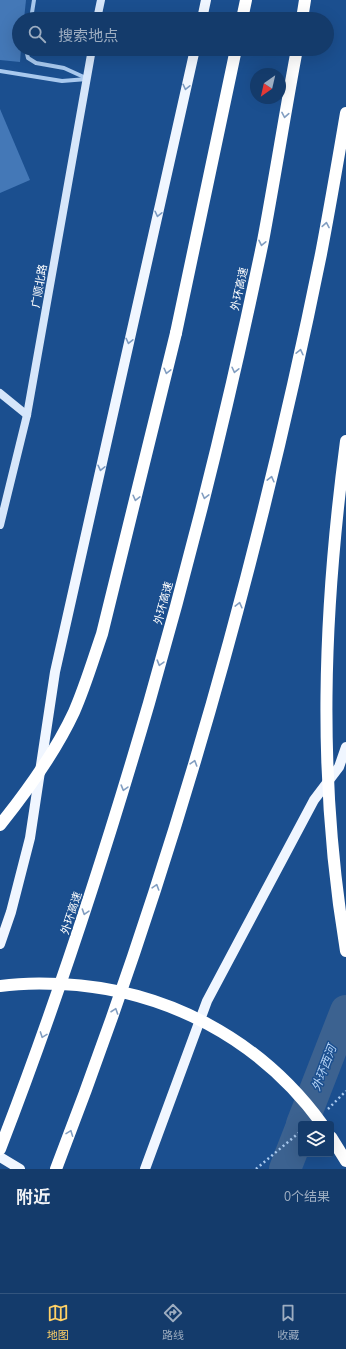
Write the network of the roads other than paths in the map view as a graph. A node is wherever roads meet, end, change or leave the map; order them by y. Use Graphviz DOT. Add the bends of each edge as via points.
graph roads {
  1 [pos="34,0"];
  2 [pos="101,0"];
  3 [pos="206,0"];
  4 [pos="246,0"];
  5 [pos="306,0"];
  6 [pos="32,12"];
  7 [pos="98,12"];
  8 [pos="203,12"];
  9 [pos="243,12"];
  10 [pos="303,12"];
  11 [pos="28,56"];
  12 [pos="91,56"];
  13 [pos="193,56"];
  14 [pos="235,56"];
  15 [pos="296,56"];
  16 [pos="0,71"];
  17 [pos="87,79"];
  18 [pos="346,112"];
  19 [pos="0,393"];
  20 [pos="27,416"];
  21 [pos="346,441"];
  22 [pos="0,526"];
  23 [pos="346,747"];
  24 [pos="0,825"];
  25 [pos="0,944"];
  26 [pos="346,951"];
  27 [pos="0,986"];
  28 [pos="320,1121"];
  29 [pos="334,1142"];
  30 [pos="0,1148"];
  31 [pos="0,1157"];
  32 [pos="346,1161"];
  33 [pos="20,1169"];
  34 [pos="56,1169"];
  35 [pos="145,1169"];
  1 -- 6 [label="street"];
  2 -- 7 [label="street"];
  3 -- 8 [label="main road"];
  4 -- 9 [label="highway"];
  5 -- 10 [label="highway"];
  11 -- 17 [label="street" via="36,63 64,68"];
  12 -- 17 [label="street, 广顺北路"];
  13 -- 25 [label="main road, one-way" via="55,672 30,838"];
  14 -- 24 [label="highway, one-way, bridge" via="176,333 104,626 74,712 58,742 20,800"];
  15 -- 30 [label="highway, 外环高速, one-way" via="263,239 242,336 219,440 171,626 122,797 86,909 48,1022"];
  16 -- 17 [label="street" via="62,81"];
  17 -- 20 [label="street, 广顺北路"];
  34 -- 18 [label="highway, one-way" via="105,1041 143,928 230,643 301,350 322,251"];
  19 -- 20 [label="street"];
  20 -- 22 [label="street, 广顺北路"];
  21 -- 26 [label="highway, bridge" via="329,590 326,737 331,842"];
  23 -- 35 [label="main road" via="339,767 314,800 207,1001"];
  27 -- 28 [label="highway, bridge" via="43,983 89,985 159,1002 192,1014 223,1032 274,1070 300,1096"];
  29 -- 32 [label="highway, bridge"];
  31 -- 33 [label="main road"];
}
